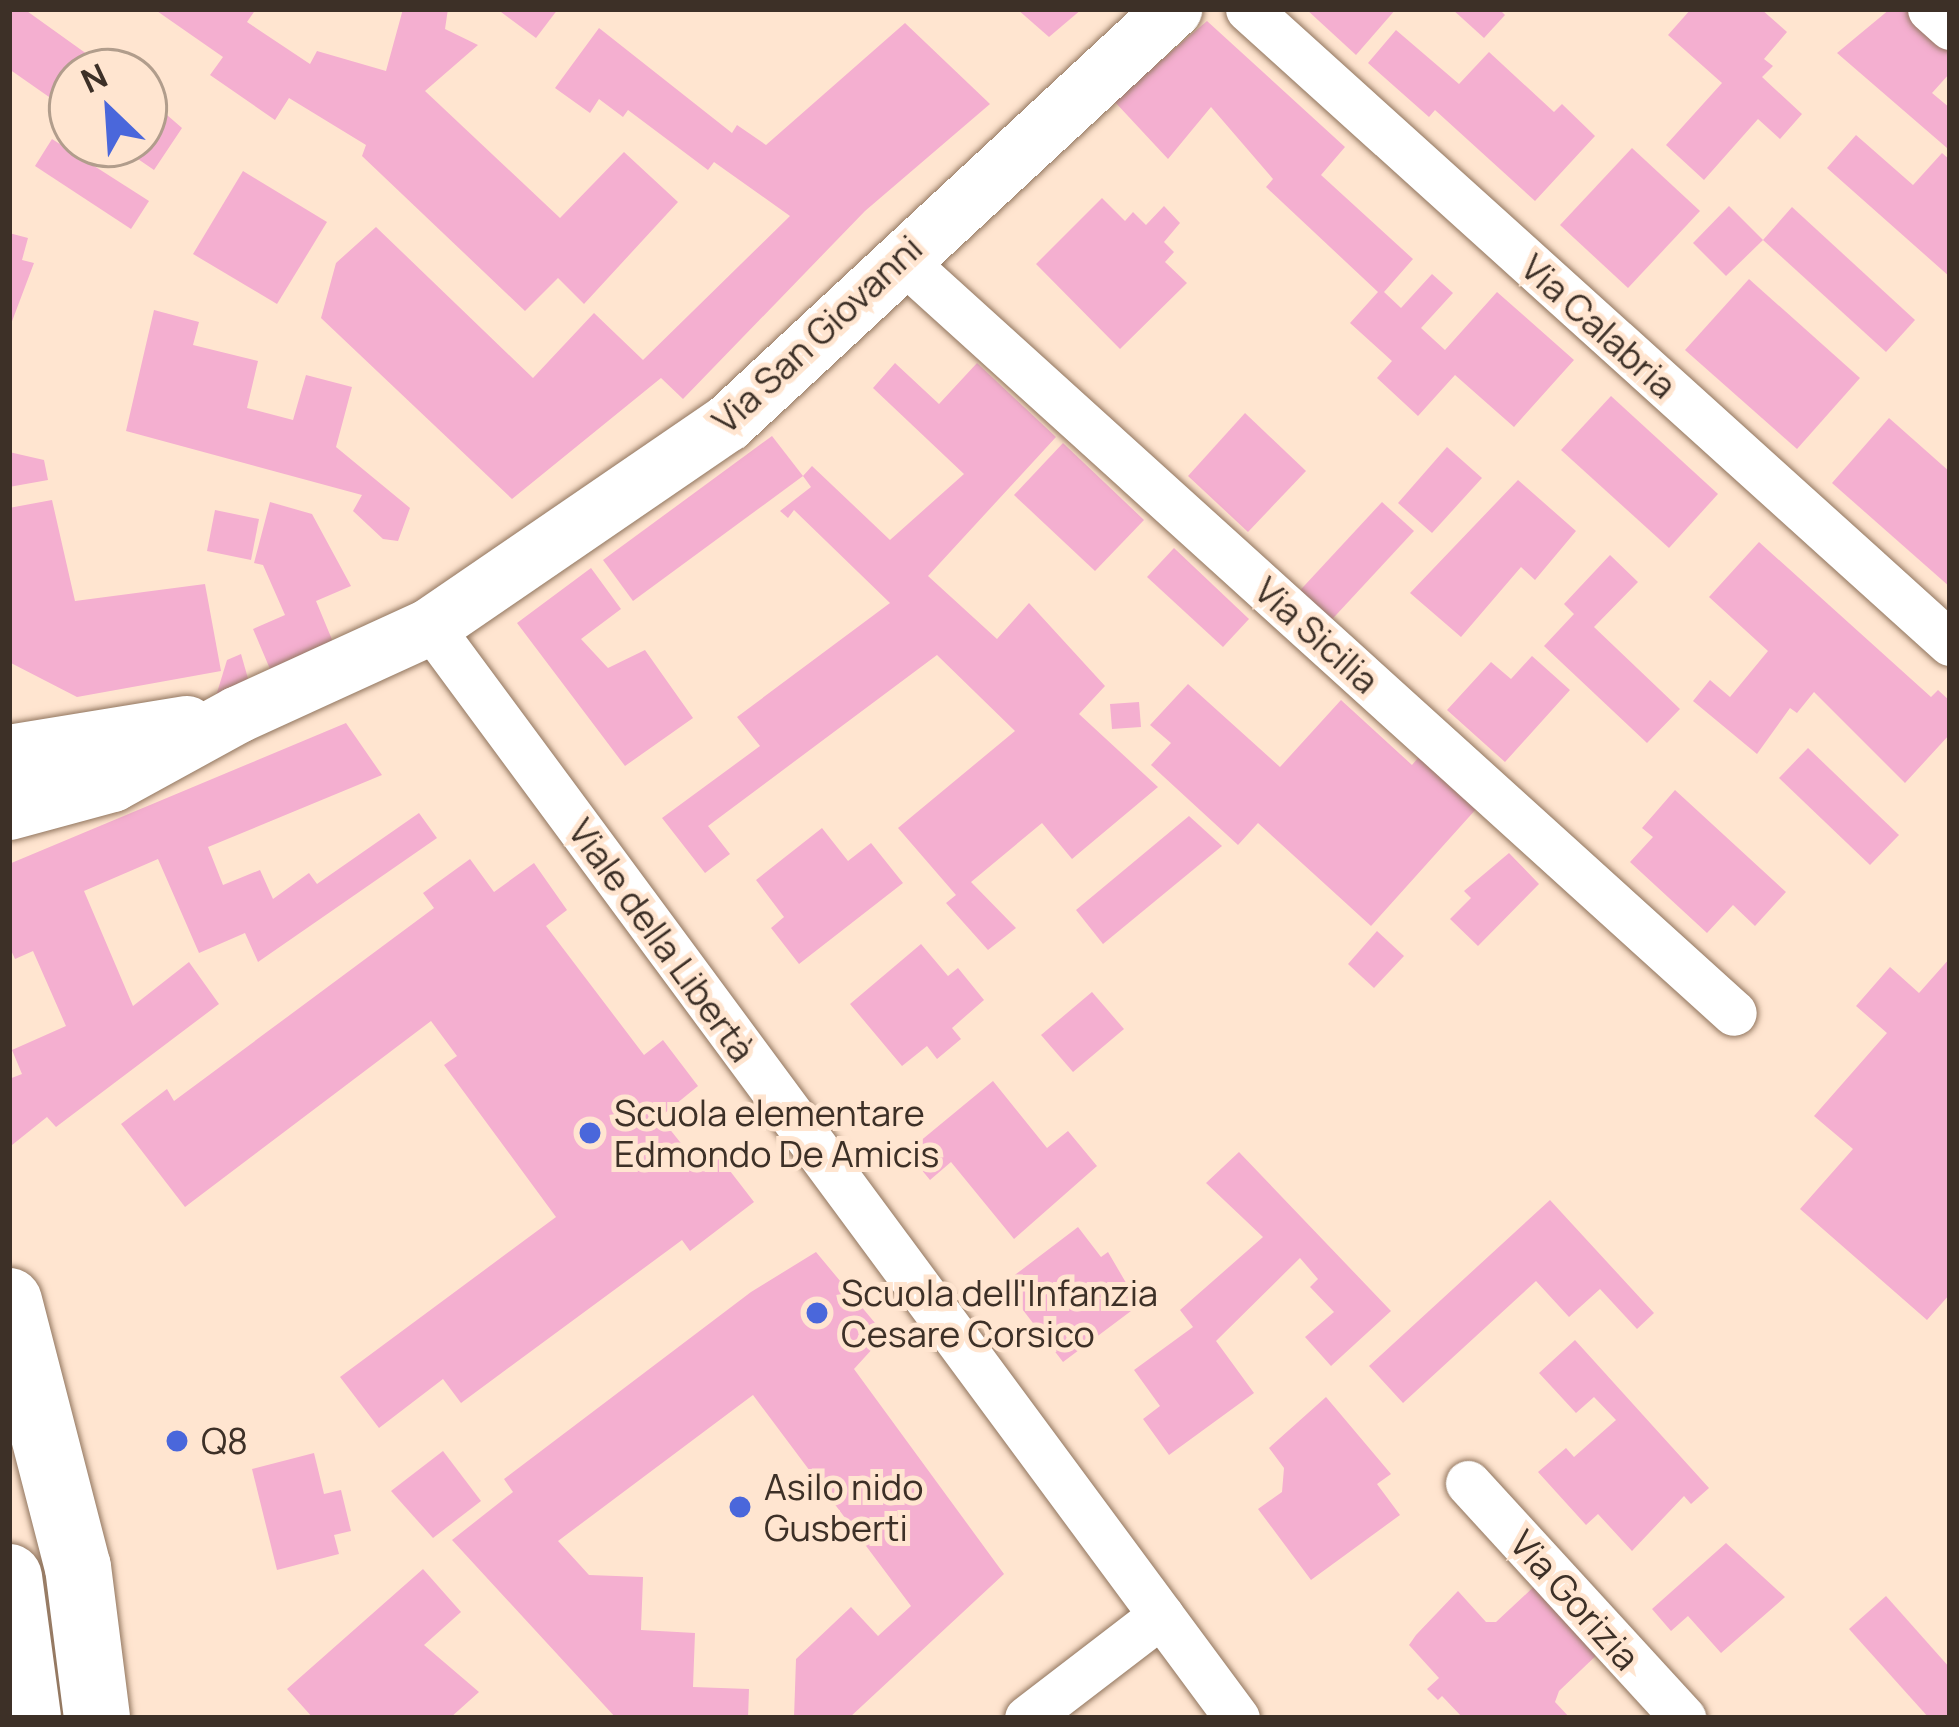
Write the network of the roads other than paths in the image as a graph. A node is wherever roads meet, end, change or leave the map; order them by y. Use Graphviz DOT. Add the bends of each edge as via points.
graph roads {
  1 [pos="1173,9"];
  2 [pos="1248,9"];
  3 [pos="1930,9"];
  4 [pos="1950,27"];
  5 [pos="899,257"];
  6 [pos="430,626"];
  7 [pos="1950,643"];
  8 [pos="238,714"];
  9 [pos="9,753"];
  10 [pos="9,811"];
  11 [pos="1734,1013"];
  12 [pos="9,1301"];
  13 [pos="1468,1483"];
  14 [pos="9,1577"];
  15 [pos="1161,1615"];
  16 [pos="28,1718"];
  17 [pos="97,1718"];
  18 [pos="1027,1718"];
  19 [pos="1237,1718"];
  20 [pos="1683,1718"];
  1 -- 5 [label="street, Via San Giovanni"];
  2 -- 7 [label="street, Via Calabria"];
  3 -- 4 [label="street"];
  5 -- 6 [label="street, Via San Giovanni" via="727,424"];
  5 -- 11 [label="street, Via Sicilia"];
  6 -- 8 [label="street, Via San Giovanni"];
  6 -- 15 [label="street, Viale della Libertà"];
  8 -- 9 [label="street, Via San Giovanni"];
  8 -- 10 [label="street, Via San Giovanni" via="112,783"];
  12 -- 17 [label="main road" via="78,1568"];
  13 -- 20 [label="street, Via Gorizia"];
  14 -- 16 [label="main road"];
  15 -- 18 [label="street"];
  15 -- 19 [label="street, Viale della Libertà"];
}
